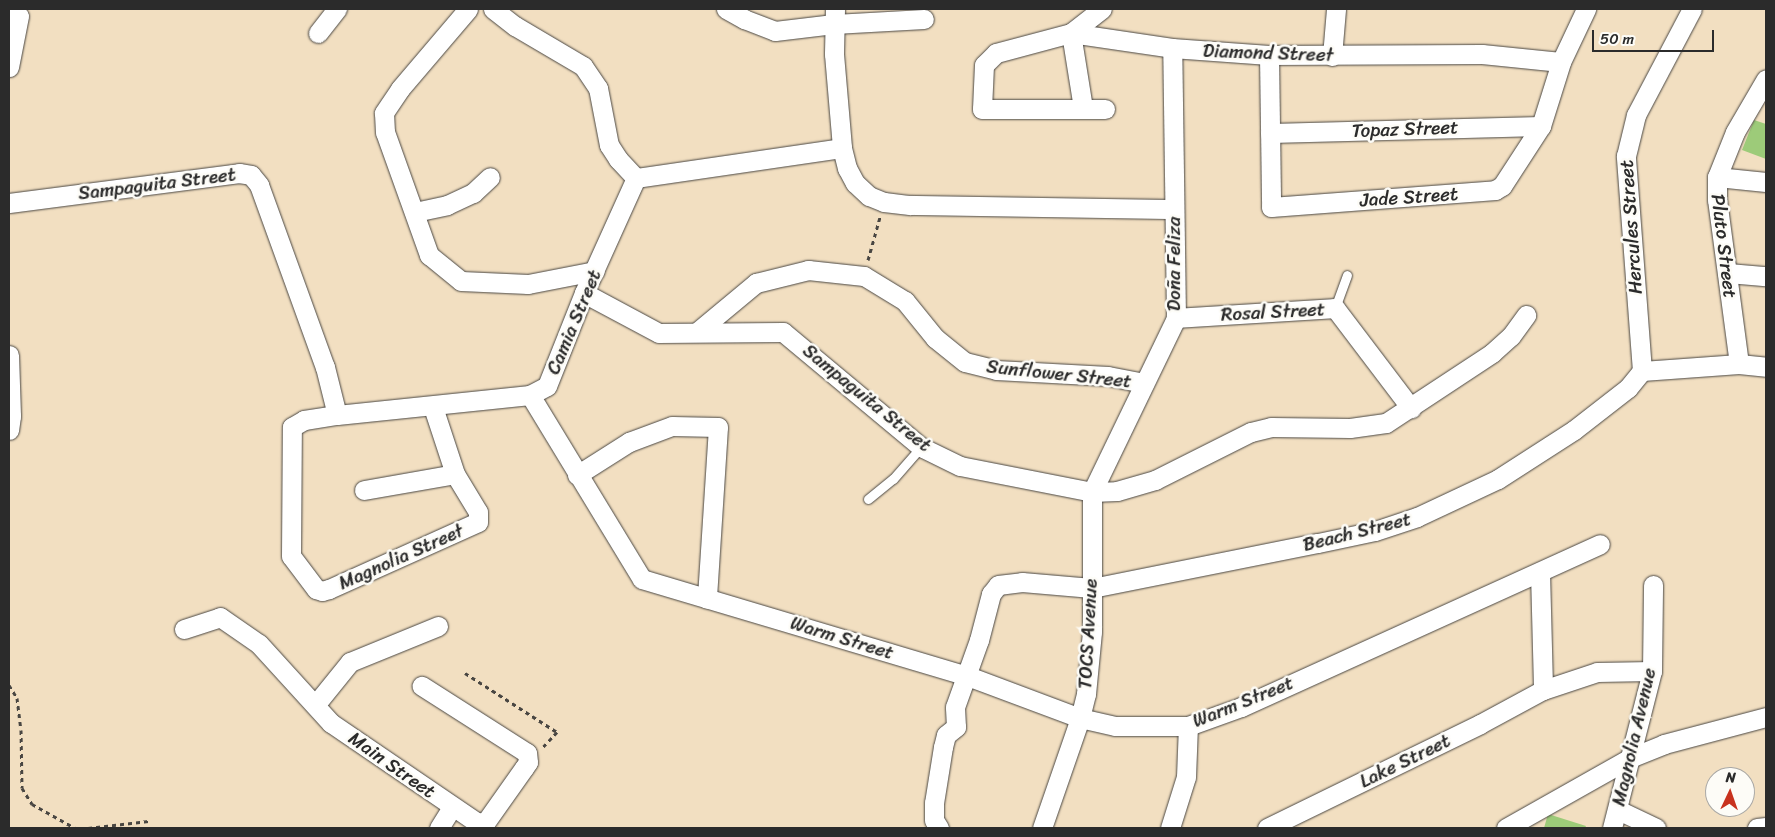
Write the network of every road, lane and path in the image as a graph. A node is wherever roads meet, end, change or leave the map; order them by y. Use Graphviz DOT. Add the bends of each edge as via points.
graph roads {
  1 [pos="337,9"];
  2 [pos="468,9"];
  3 [pos="493,9"];
  4 [pos="726,9"];
  5 [pos="1102,9"];
  6 [pos="1336,9"];
  7 [pos="1586,9"];
  8 [pos="1692,9"];
  9 [pos="9,13"];
  10 [pos="834,16"];
  11 [pos="924,19"];
  12 [pos="318,33"];
  13 [pos="1071,33"];
  14 [pos="1172,48"];
  15 [pos="1269,55"];
  16 [pos="1332,56"];
  17 [pos="1561,62"];
  18 [pos="9,67"];
  19 [pos="1766,80"];
  20 [pos="1083,108"];
  21 [pos="1105,109"];
  22 [pos="1541,126"];
  23 [pos="1270,133"];
  24 [pos="842,148"];
  25 [pos="490,177"];
  26 [pos="1717,177"];
  27 [pos="636,178"];
  28 [pos="1766,182"];
  29 [pos="9,202"];
  30 [pos="884,202"];
  31 [pos="1174,209"];
  32 [pos="415,212"];
  33 [pos="596,272"];
  34 [pos="1728,273"];
  35 [pos="1348,275"];
  36 [pos="864,276"];
  37 [pos="1766,276"];
  38 [pos="584,292"];
  39 [pos="1335,308"];
  40 [pos="1526,315"];
  41 [pos="1176,318"];
  42 [pos="697,332"];
  43 [pos="9,355"];
  44 [pos="1739,364"];
  45 [pos="1766,367"];
  46 [pos="1642,371"];
  47 [pos="1144,383"];
  48 [pos="530,395"];
  49 [pos="433,407"];
  50 [pos="1411,408"];
  51 [pos="337,415"];
  52 [pos="9,430"];
  53 [pos="921,447"];
  54 [pos="455,474"];
  55 [pos="577,475"];
  56 [pos="364,490"];
  57 [pos="1092,492"];
  58 [pos="868,498"];
  59 [pos="1600,544"];
  60 [pos="1540,572"];
  61 [pos="1653,585"];
  62 [pos="1092,588"];
  63 [pos="707,599"];
  64 [pos="438,626"];
  65 [pos="184,629"];
  66 [pos="1652,671"];
  67 [pos="465,673"];
  68 [pos="965,676"];
  69 [pos="9,686"];
  70 [pos="422,686"];
  71 [pos="1543,690"];
  72 [pos="316,704"];
  73 [pos="1766,717"];
  74 [pos="1080,718"];
  75 [pos="1188,726"];
  76 [pos="1630,758"];
  77 [pos="528,762"];
  78 [pos="452,807"];
  79 [pos="1618,810"];
  80 [pos="149,820"];
  81 [pos="1766,827"];
  82 [pos="75,828"];
  83 [pos="88,828"];
  84 [pos="439,828"];
  85 [pos="939,828"];
  86 [pos="1042,828"];
  87 [pos="1170,828"];
  88 [pos="1267,828"];
  89 [pos="1506,828"];
  90 [pos="1612,828"];
  91 [pos="1656,828"];
  92 [pos="1757,828"];
  1 -- 12 [label="street"];
  2 -- 32 [label="street" via="400,89 384,113 385,132"];
  3 -- 27 [label="street" via="582,66 598,88 610,145"];
  4 -- 10 [label="street" via="775,31"];
  5 -- 13 [label="street"];
  6 -- 16 [label="street"];
  7 -- 17 [label="street, Jade Street"];
  8 -- 46 [label="street, Hercules Street" via="1636,115 1626,156"];
  9 -- 18 [label="street" via="19,16"];
  10 -- 11 [label="street"];
  10 -- 24 [label="street"];
  13 -- 14 [label="street, Diamond Street"];
  13 -- 20 [label="street"];
  13 -- 20 [label="street, Diamond Street" via="996,53 984,65 982,109"];
  14 -- 15 [label="street, Diamond Street"];
  14 -- 31 [label="street, Doña Feliza"];
  15 -- 16 [label="street, Diamond Street"];
  15 -- 23 [label="street, Jade Street"];
  16 -- 17 [label="street, Diamond Street" via="1482,54"];
  17 -- 22 [label="street, Jade Street"];
  19 -- 26 [label="street, Pluto Street" via="1735,132"];
  20 -- 21 [label="street"];
  22 -- 23 [label="street, Topaz Street"];
  22 -- 23 [label="street, Jade Street" via="1502,186 1495,190 1271,208"];
  24 -- 27 [label="street"];
  24 -- 30 [label="street" via="855,183 869,196"];
  25 -- 32 [label="street" via="472,193 447,205"];
  26 -- 28 [label="street"];
  26 -- 34 [label="street, Pluto Street" via="1717,200"];
  27 -- 33 [label="street, Camia Street"];
  29 -- 51 [label="street, Sampaguita Street" via="239,173 251,176 259,185 324,367"];
  30 -- 31 [label="street"];
  30 -- 36 [label="path"];
  31 -- 41 [label="street, Doña Feliza"];
  32 -- 33 [label="street" via="429,255 461,281 528,284"];
  33 -- 38 [label="street, Camia Street"];
  34 -- 37 [label="street"];
  34 -- 44 [label="street, Pluto Street"];
  35 -- 39 [label="lane"];
  36 -- 42 [label="street, Sunflower Street" via="808,270 756,283"];
  36 -- 47 [label="street, Sunflower Street" via="905,301 935,338 966,362 996,370 1108,376"];
  38 -- 42 [label="street, Sampaguita Street" via="660,333"];
  38 -- 48 [label="street, Camia Street" via="547,386"];
  39 -- 41 [label="street, Rosal Street"];
  39 -- 50 [label="street, Rosal Street"];
  40 -- 50 [label="street, Sampaguita Street" via="1492,352"];
  41 -- 47 [label="street, Doña Feliza"];
  42 -- 53 [label="street, Sampaguita Street" via="783,332"];
  43 -- 52 [label="street"];
  44 -- 45 [label="street"];
  44 -- 46 [label="street"];
  46 -- 62 [label="street, Beach Street" via="1628,388 1574,430 1498,479 1417,517 1318,544"];
  47 -- 57 [label="street, Doña Feliza"];
  48 -- 49 [label="street, Camia Street"];
  48 -- 55 [label="street, Warm Street"];
  49 -- 51 [label="street, Magnolia Street"];
  49 -- 54 [label="street, Magnolia Street"];
  50 -- 57 [label="street, Sampaguita Street" via="1386,423 1370,426 1271,427 1251,432 1154,480 1117,491"];
  51 -- 54 [label="street, Magnolia Street" via="304,420 292,427 291,556 316,589 329,589 478,522 478,512"];
  53 -- 57 [label="street, Sampaguita Street" via="960,466"];
  53 -- 58 [label="lane" via="893,479"];
  54 -- 56 [label="street"];
  55 -- 63 [label="street, Warm Street" via="642,579"];
  55 -- 63 [label="street" via="629,442 672,426 718,427"];
  57 -- 62 [label="street, TOCS Avenue"];
  59 -- 60 [label="street, Warm Street"];
  60 -- 71 [label="street"];
  60 -- 75 [label="street, Warm Street" via="1241,707"];
  61 -- 66 [label="street, Magnolia Avenue"];
  62 -- 68 [label="street, Beach Street" via="1022,582 998,585 991,594"];
  62 -- 74 [label="street, TOCS Avenue" via="1090,666"];
  63 -- 68 [label="street, Warm Street" via="756,611"];
  64 -- 72 [label="street" via="350,662"];
  65 -- 72 [label="street, Main Street" via="220,617 259,644"];
  66 -- 71 [label="street, Lake Street" via="1596,672"];
  66 -- 76 [label="street, Magnolia Avenue"];
  67 -- 77 [label="path" via="557,732"];
  68 -- 74 [label="street, Warm Street"];
  68 -- 85 [label="street" via="955,707 956,727 946,735 938,771 934,820"];
  69 -- 82 [label="path" via="17,698 22,788 32,804"];
  70 -- 77 [label="street" via="520,746 527,753"];
  71 -- 88 [label="street, Lake Street"];
  72 -- 78 [label="street, Main Street" via="332,723"];
  73 -- 76 [label="street" via="1664,744"];
  74 -- 75 [label="street, Warm Street" via="1115,726"];
  74 -- 86 [label="street, TOCS Avenue"];
  75 -- 87 [label="street" via="1186,778"];
  76 -- 79 [label="street, Magnolia Avenue"];
  76 -- 89 [label="street"];
  77 -- 78 [label="street" via="485,823 476,822"];
  78 -- 84 [label="street, Main Street"];
  79 -- 90 [label="street, Magnolia Avenue"];
  79 -- 91 [label="street"];
  80 -- 83 [label="path"];
  81 -- 92 [label="street"];
}
